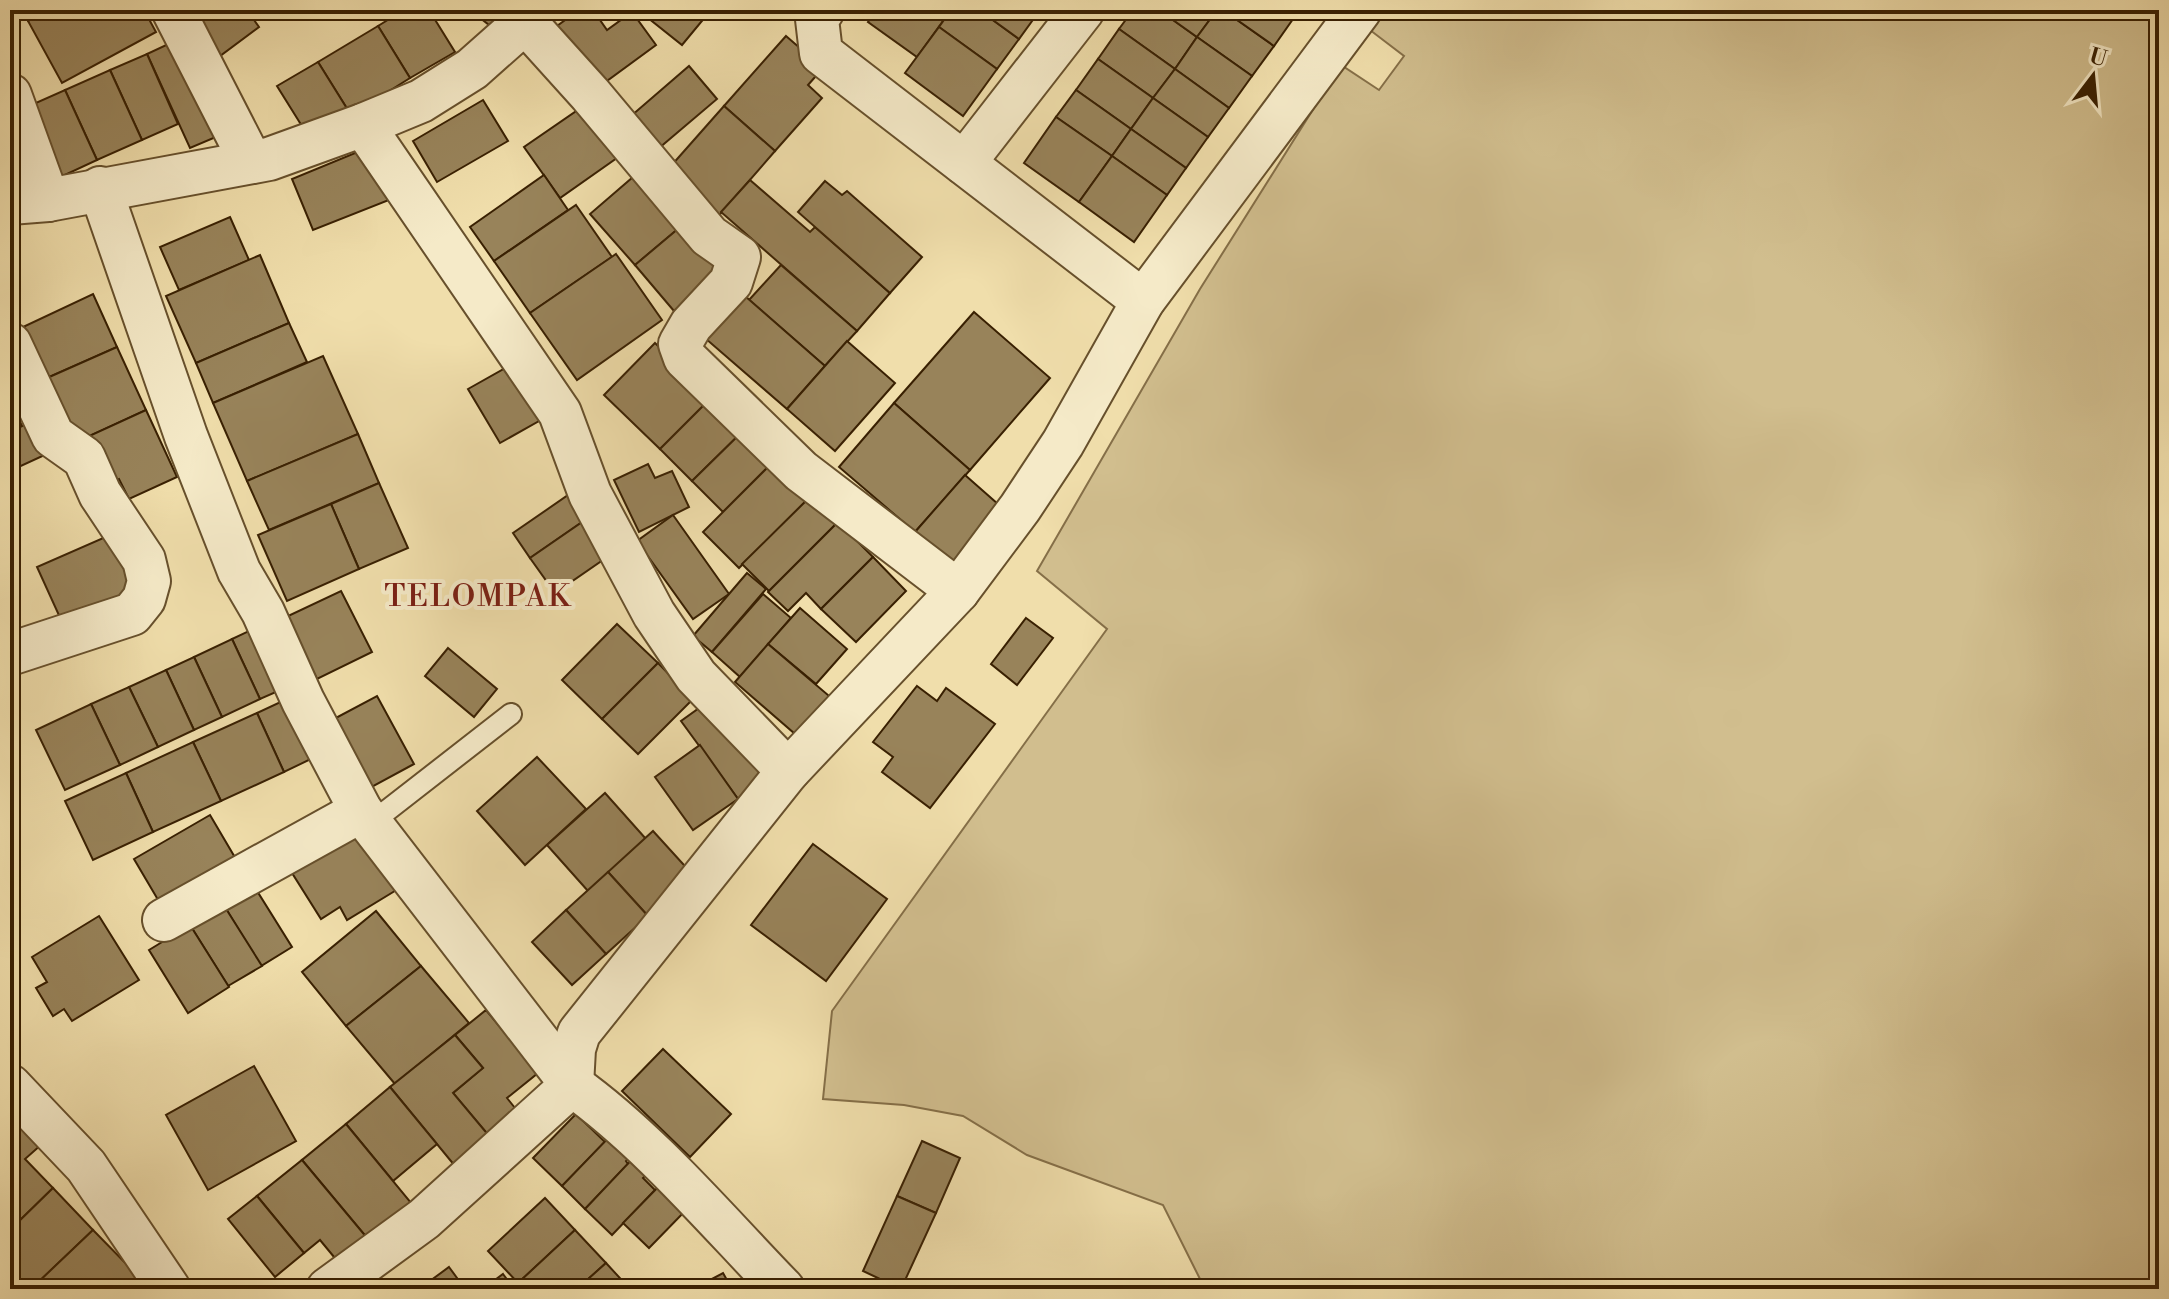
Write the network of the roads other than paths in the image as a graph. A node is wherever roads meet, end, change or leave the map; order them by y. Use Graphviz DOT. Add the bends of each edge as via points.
graph roads {
  1 [pos="173,10"];
  2 [pos="823,10"];
  3 [pos="1083,10"];
  4 [pos="1360,10"];
  5 [pos="528,16"];
  6 [pos="10,95"];
  7 [pos="363,125"];
  8 [pos="251,162"];
  9 [pos="964,163"];
  10 [pos="100,188"];
  11 [pos="29,201"];
  12 [pos="1143,301"];
  13 [pos="10,344"];
  14 [pos="958,591"];
  15 [pos="10,654"];
  16 [pos="511,714"];
  17 [pos="788,771"];
  18 [pos="366,817"];
  19 [pos="164,920"];
  20 [pos="572,1085"];
  21 [pos="10,1086"];
  22 [pos="169,1289"];
  23 [pos="328,1289"];
  24 [pos="783,1289"];
  1 -- 8 [label="street"];
  2 -- 9 [label="street" via="817,19 821,53"];
  3 -- 9 [label="street"];
  4 -- 12 [label="street"];
  5 -- 7 [label="street" via="472,69 421,101"];
  5 -- 14 [label="street" via="709,236 739,257 731,282 680,344 685,358 801,471"];
  6 -- 11 [label="street"];
  7 -- 8 [label="street"];
  7 -- 17 [label="street" via="560,413 590,494 654,614 696,676"];
  8 -- 10 [label="street"];
  9 -- 12 [label="street"];
  10 -- 11 [label="street"];
  10 -- 18 [label="street" via="239,571"];
  12 -- 14 [label="street" via="1063,443"];
  13 -- 15 [label="street" via="53,436 84,458 100,494 144,560 149,581 132,614"];
  14 -- 17 [label="street"];
  16 -- 18 [label="lane"];
  17 -- 20 [label="street" via="579,1033"];
  18 -- 19 [label="street"];
  18 -- 20 [label="street"];
  20 -- 23 [label="street" via="424,1219"];
  20 -- 24 [label="street" via="690,1192"];
  21 -- 22 [label="street" via="86,1166"];
}
